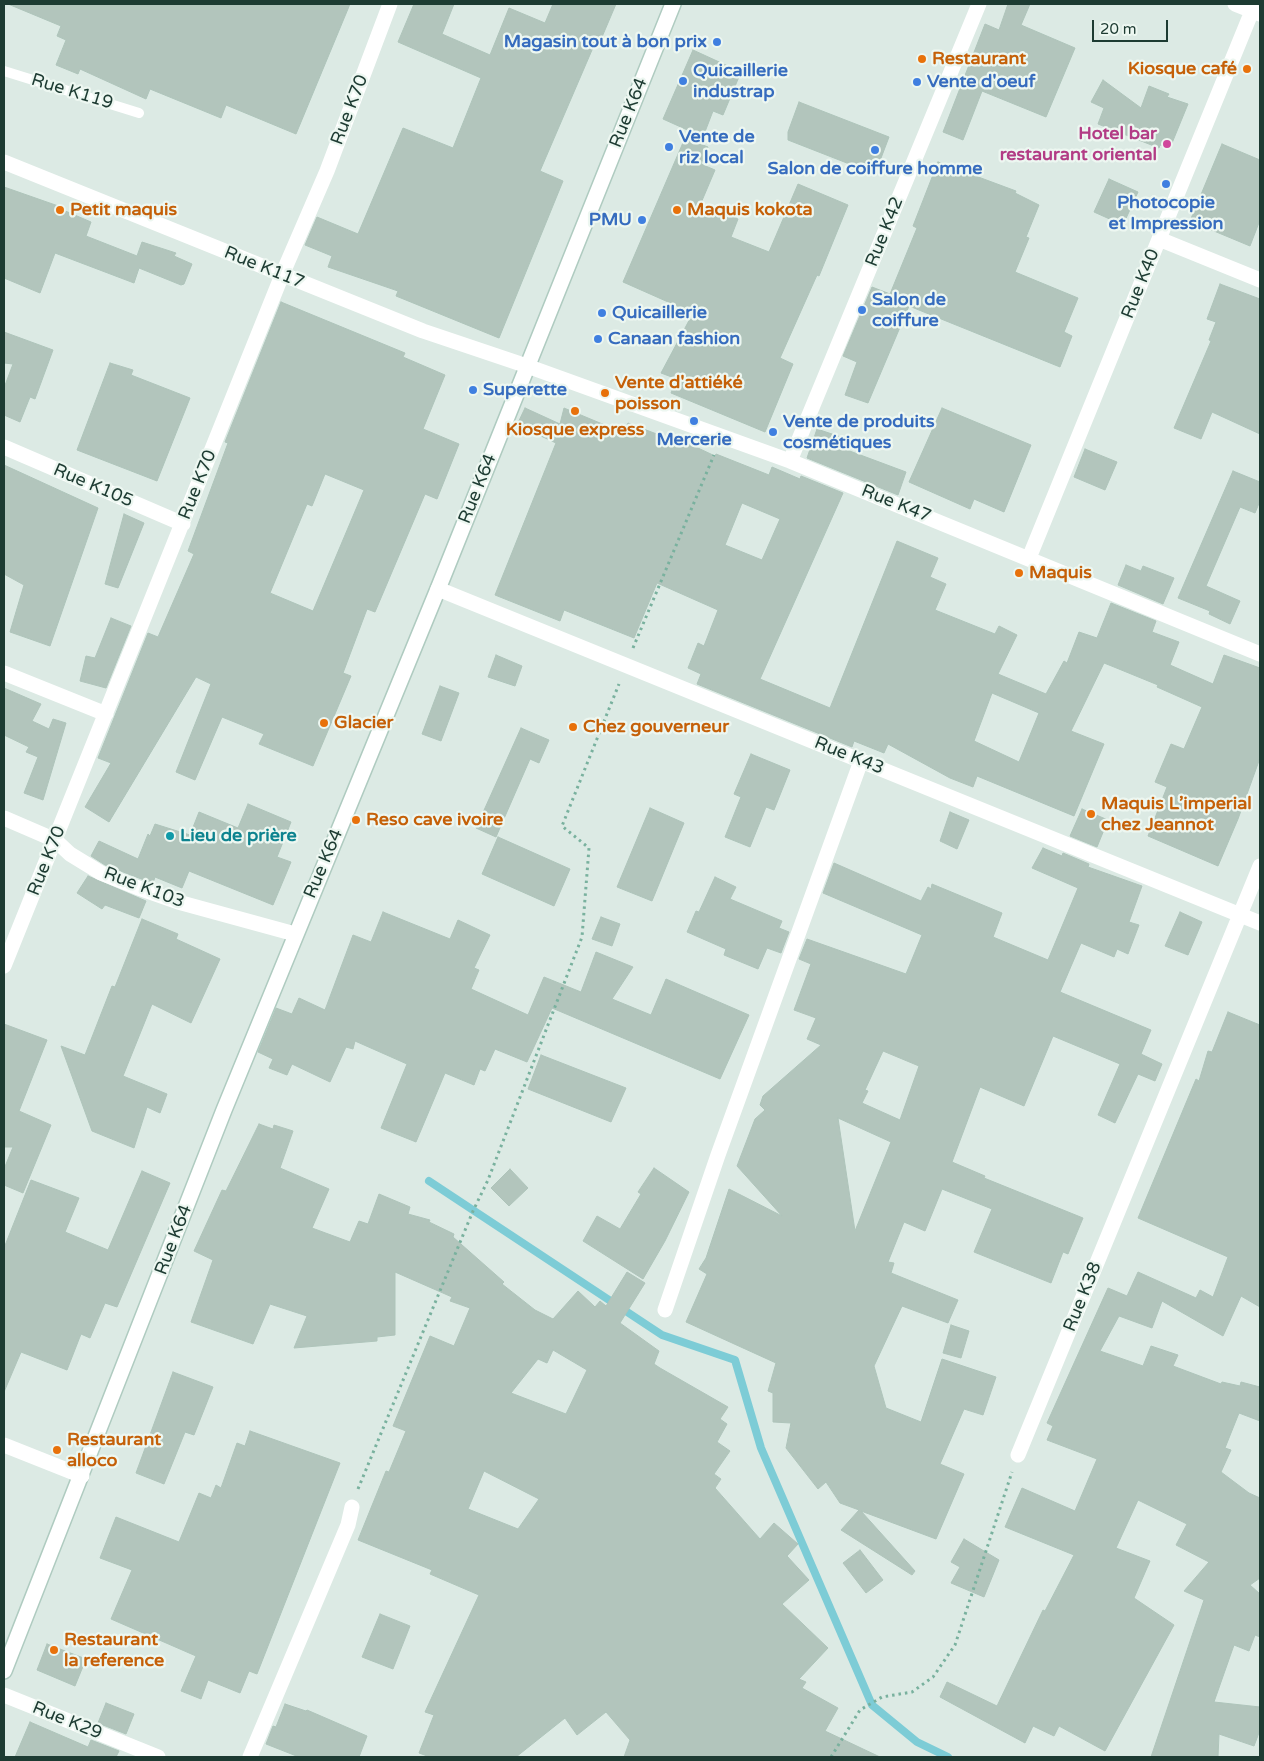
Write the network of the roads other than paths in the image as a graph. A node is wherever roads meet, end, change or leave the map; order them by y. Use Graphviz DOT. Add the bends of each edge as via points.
graph roads {
  1 [pos="390,4"];
  2 [pos="673,4"];
  3 [pos="979,4"];
  4 [pos="1235,4"];
  5 [pos="1256,12"];
  6 [pos="4,71"];
  7 [pos="139,113"];
  8 [pos="4,162"];
  9 [pos="1160,239"];
  10 [pos="282,275"];
  11 [pos="1260,280"];
  12 [pos="527,366"];
  13 [pos="4,447"];
  14 [pos="790,461"];
  15 [pos="182,524"];
  16 [pos="1029,558"];
  17 [pos="438,589"];
  18 [pos="1260,654"];
  19 [pos="4,673"];
  20 [pos="106,714"];
  21 [pos="861,761"];
  22 [pos="4,818"];
  23 [pos="55,840"];
  24 [pos="1260,866"];
  25 [pos="1240,915"];
  26 [pos="1260,923"];
  27 [pos="295,934"];
  28 [pos="4,966"];
  29 [pos="665,1310"];
  30 [pos="4,1445"];
  31 [pos="1018,1455"];
  32 [pos="82,1476"];
  33 [pos="352,1506"];
  34 [pos="4,1670"];
  35 [pos="4,1695"];
  36 [pos="158,1757"];
  37 [pos="250,1757"];
  1 -- 10 [label="street, Rue K70" via="327,170"];
  2 -- 12 [label="street, Rue K64"];
  3 -- 14 [label="street, Rue K42"];
  4 -- 5 [label="street"];
  5 -- 9 [label="street, Rue K40"];
  6 -- 7 [label="lane, Rue K119"];
  8 -- 10 [label="street, Rue K117"];
  9 -- 11 [label="street"];
  9 -- 16 [label="street, Rue K40"];
  10 -- 12 [label="street, Rue K117" via="422,331"];
  10 -- 15 [label="street, Rue K70"];
  12 -- 14 [label="street, Rue K47"];
  12 -- 17 [label="street, Rue K64"];
  13 -- 15 [label="street, Rue K105"];
  14 -- 16 [label="street, Rue K47"];
  15 -- 20 [label="street, Rue K70"];
  16 -- 18 [label="street, Rue K47"];
  17 -- 21 [label="street, Rue K43"];
  17 -- 27 [label="street, Rue K64"];
  19 -- 20 [label="street"];
  20 -- 23 [label="street, Rue K70"];
  21 -- 25 [label="street, Rue K43"];
  21 -- 29 [label="street"];
  22 -- 23 [label="street, Rue K103"];
  23 -- 27 [label="street, Rue K103" via="70,854 101,873 141,889"];
  23 -- 28 [label="street, Rue K70"];
  24 -- 25 [label="street, Rue K38"];
  25 -- 26 [label="street, Rue K43"];
  25 -- 31 [label="street, Rue K38"];
  27 -- 32 [label="street, Rue K64"];
  30 -- 32 [label="street"];
  32 -- 34 [label="street, Rue K64"];
  33 -- 37 [label="street" via="348,1525"];
  35 -- 36 [label="street, Rue K29"];
}
